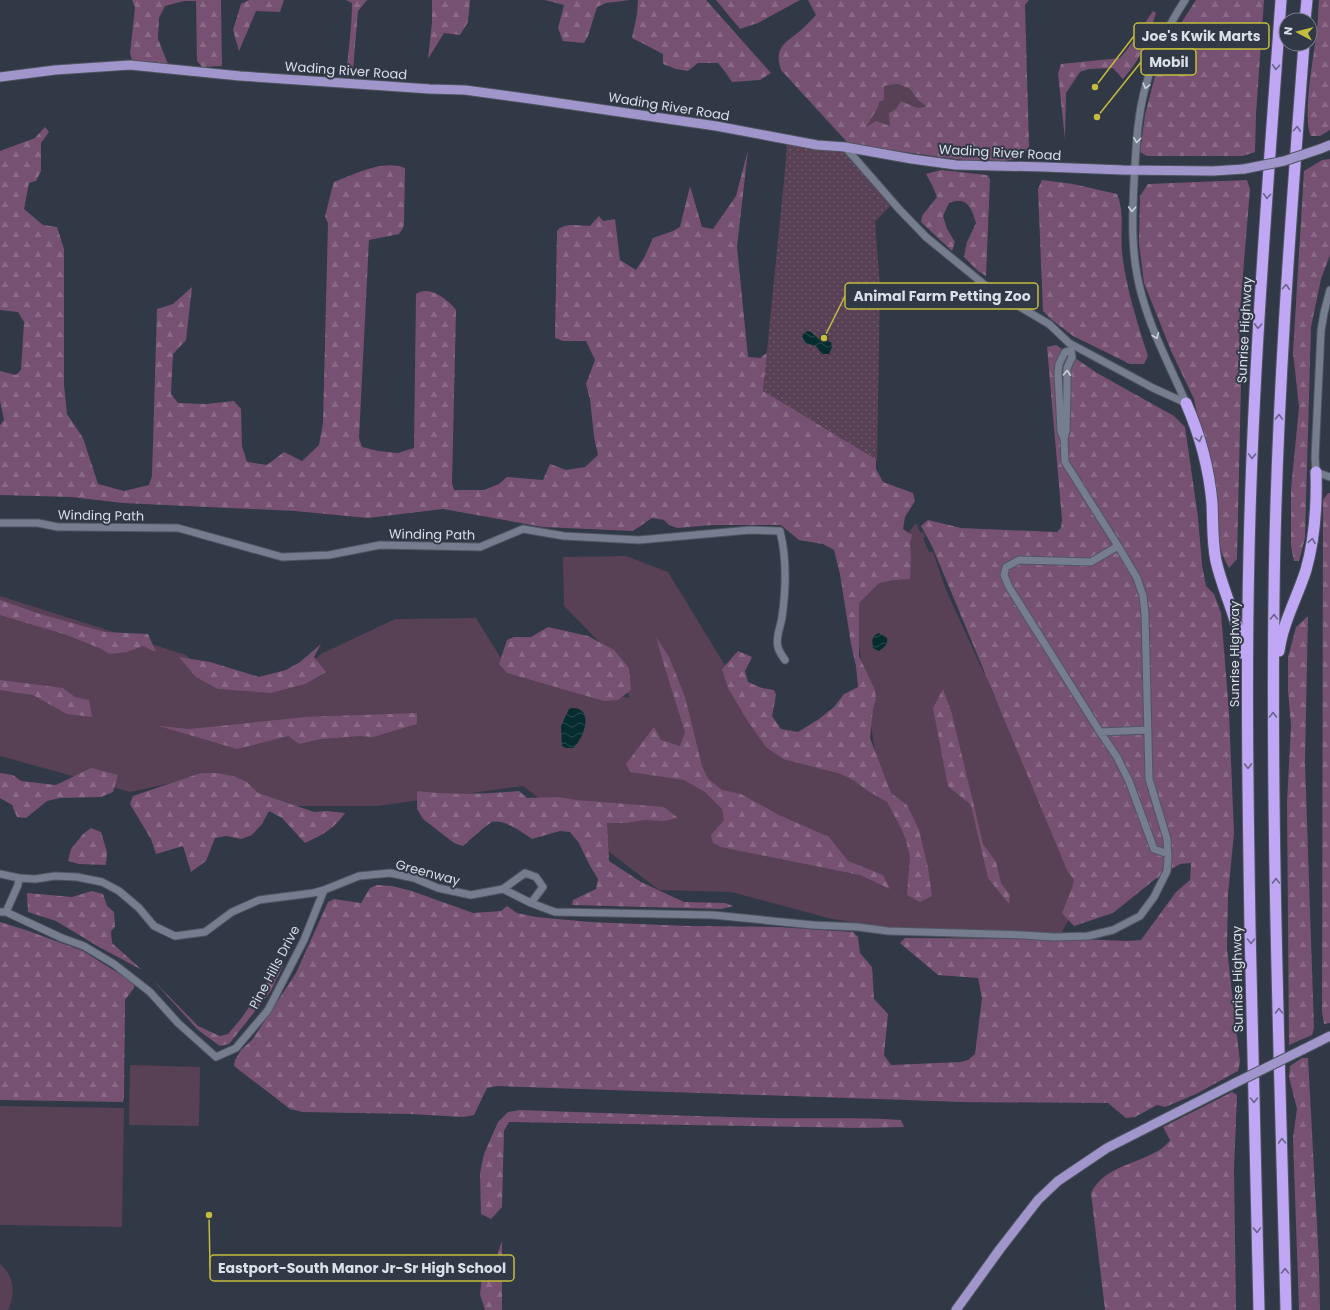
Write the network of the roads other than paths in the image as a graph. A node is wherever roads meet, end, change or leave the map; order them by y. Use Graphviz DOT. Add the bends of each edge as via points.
graph roads {
  1 [pos="1185,0"];
  2 [pos="1281,0"];
  3 [pos="1307,0"];
  4 [pos="1306,12"];
  5 [pos="1303,52"];
  6 [pos="0,77"];
  7 [pos="1330,145"];
  8 [pos="845,147"];
  9 [pos="1134,170"];
  10 [pos="1330,290"];
  11 [pos="1072,347"];
  12 [pos="1186,403"];
  13 [pos="1316,472"];
  14 [pos="1330,477"];
  15 [pos="0,523"];
  16 [pos="1118,546"];
  17 [pos="785,660"];
  18 [pos="1273,698"];
  19 [pos="1247,727"];
  20 [pos="1147,730"];
  21 [pos="1100,732"];
  22 [pos="1168,854"];
  23 [pos="0,874"];
  24 [pos="19,878"];
  25 [pos="503,889"];
  26 [pos="324,890"];
  27 [pos="531,903"];
  28 [pos="3,912"];
  29 [pos="1330,1036"];
  30 [pos="956,1310"];
  31 [pos="1259,1310"];
  32 [pos="1286,1310"];
  1 -- 9 [label="street, one-way" via="1163,39 1146,86 1137,134"];
  2 -- 19 [label="highway, Sunrise Highway, one-way" via="1253,414"];
  3 -- 4 [label="highway"];
  18 -- 5 [label="highway, one-way" via="1282,352"];
  6 -- 8 [label="main road, Wading River Road" via="130,65 254,77 465,90 716,126 817,145"];
  7 -- 9 [label="main road, Wading River Road, bridge" via="1284,161 1244,169"];
  8 -- 9 [label="main road, Wading River Road" via="956,165"];
  8 -- 11 [label="street" via="926,237 991,290 1049,324"];
  9 -- 12 [label="street, one-way" via="1132,242 1139,285 1153,329"];
  10 -- 13 [label="street" via="1320,341"];
  11 -- 12 [label="street"];
  11 -- 16 [label="street" via="1065,352 1059,364 1063,394 1061,431 1065,462"];
  12 -- 19 [label="highway, one-way" via="1199,437 1207,469 1212,502 1213,543 1218,569 1240,641"];
  13 -- 14 [label="street"];
  18 -- 13 [label="highway, one-way" via="1283,629 1312,548"];
  15 -- 17 [label="street, Winding Path" via="38,523 58,527 178,528 282,557 328,555 380,546 480,547 523,529 564,536 638,540 750,530 780,531 785,583 778,647"];
  16 -- 20 [label="street" via="1137,578 1143,596"];
  16 -- 21 [label="street" via="1091,562 1019,560 1006,567 1004,575 1009,588"];
  32 -- 18 [label="highway, one-way"];
  19 -- 31 [label="highway, Sunrise Highway, one-way"];
  20 -- 21 [label="street"];
  20 -- 22 [label="street" via="1149,779 1167,839"];
  21 -- 22 [label="street" via="1117,756 1129,781 1154,848"];
  22 -- 27 [label="street" via="1167,871 1154,897 1140,916 1113,930 1088,936 888,931 713,915 555,912"];
  23 -- 24 [label="street, Greenway"];
  24 -- 26 [label="street, Greenway" via="77,877 102,882 119,891 139,908 154,926 175,936 205,932 232,912 259,900"];
  24 -- 28 [label="street" via="18,885"];
  25 -- 26 [label="street, Greenway" via="471,895 390,873 359,876"];
  25 -- 27 [label="street"];
  25 -- 27 [label="street, Greenway" via="524,873 536,877 543,887"];
  26 -- 28 [label="street, Pine Hills Drive" via="304,940 268,1010 236,1048 216,1057 178,1023 150,992 114,964 84,946"];
  29 -- 30 [label="main road, bridge" via="1107,1148 1069,1173 1038,1200"];
}
